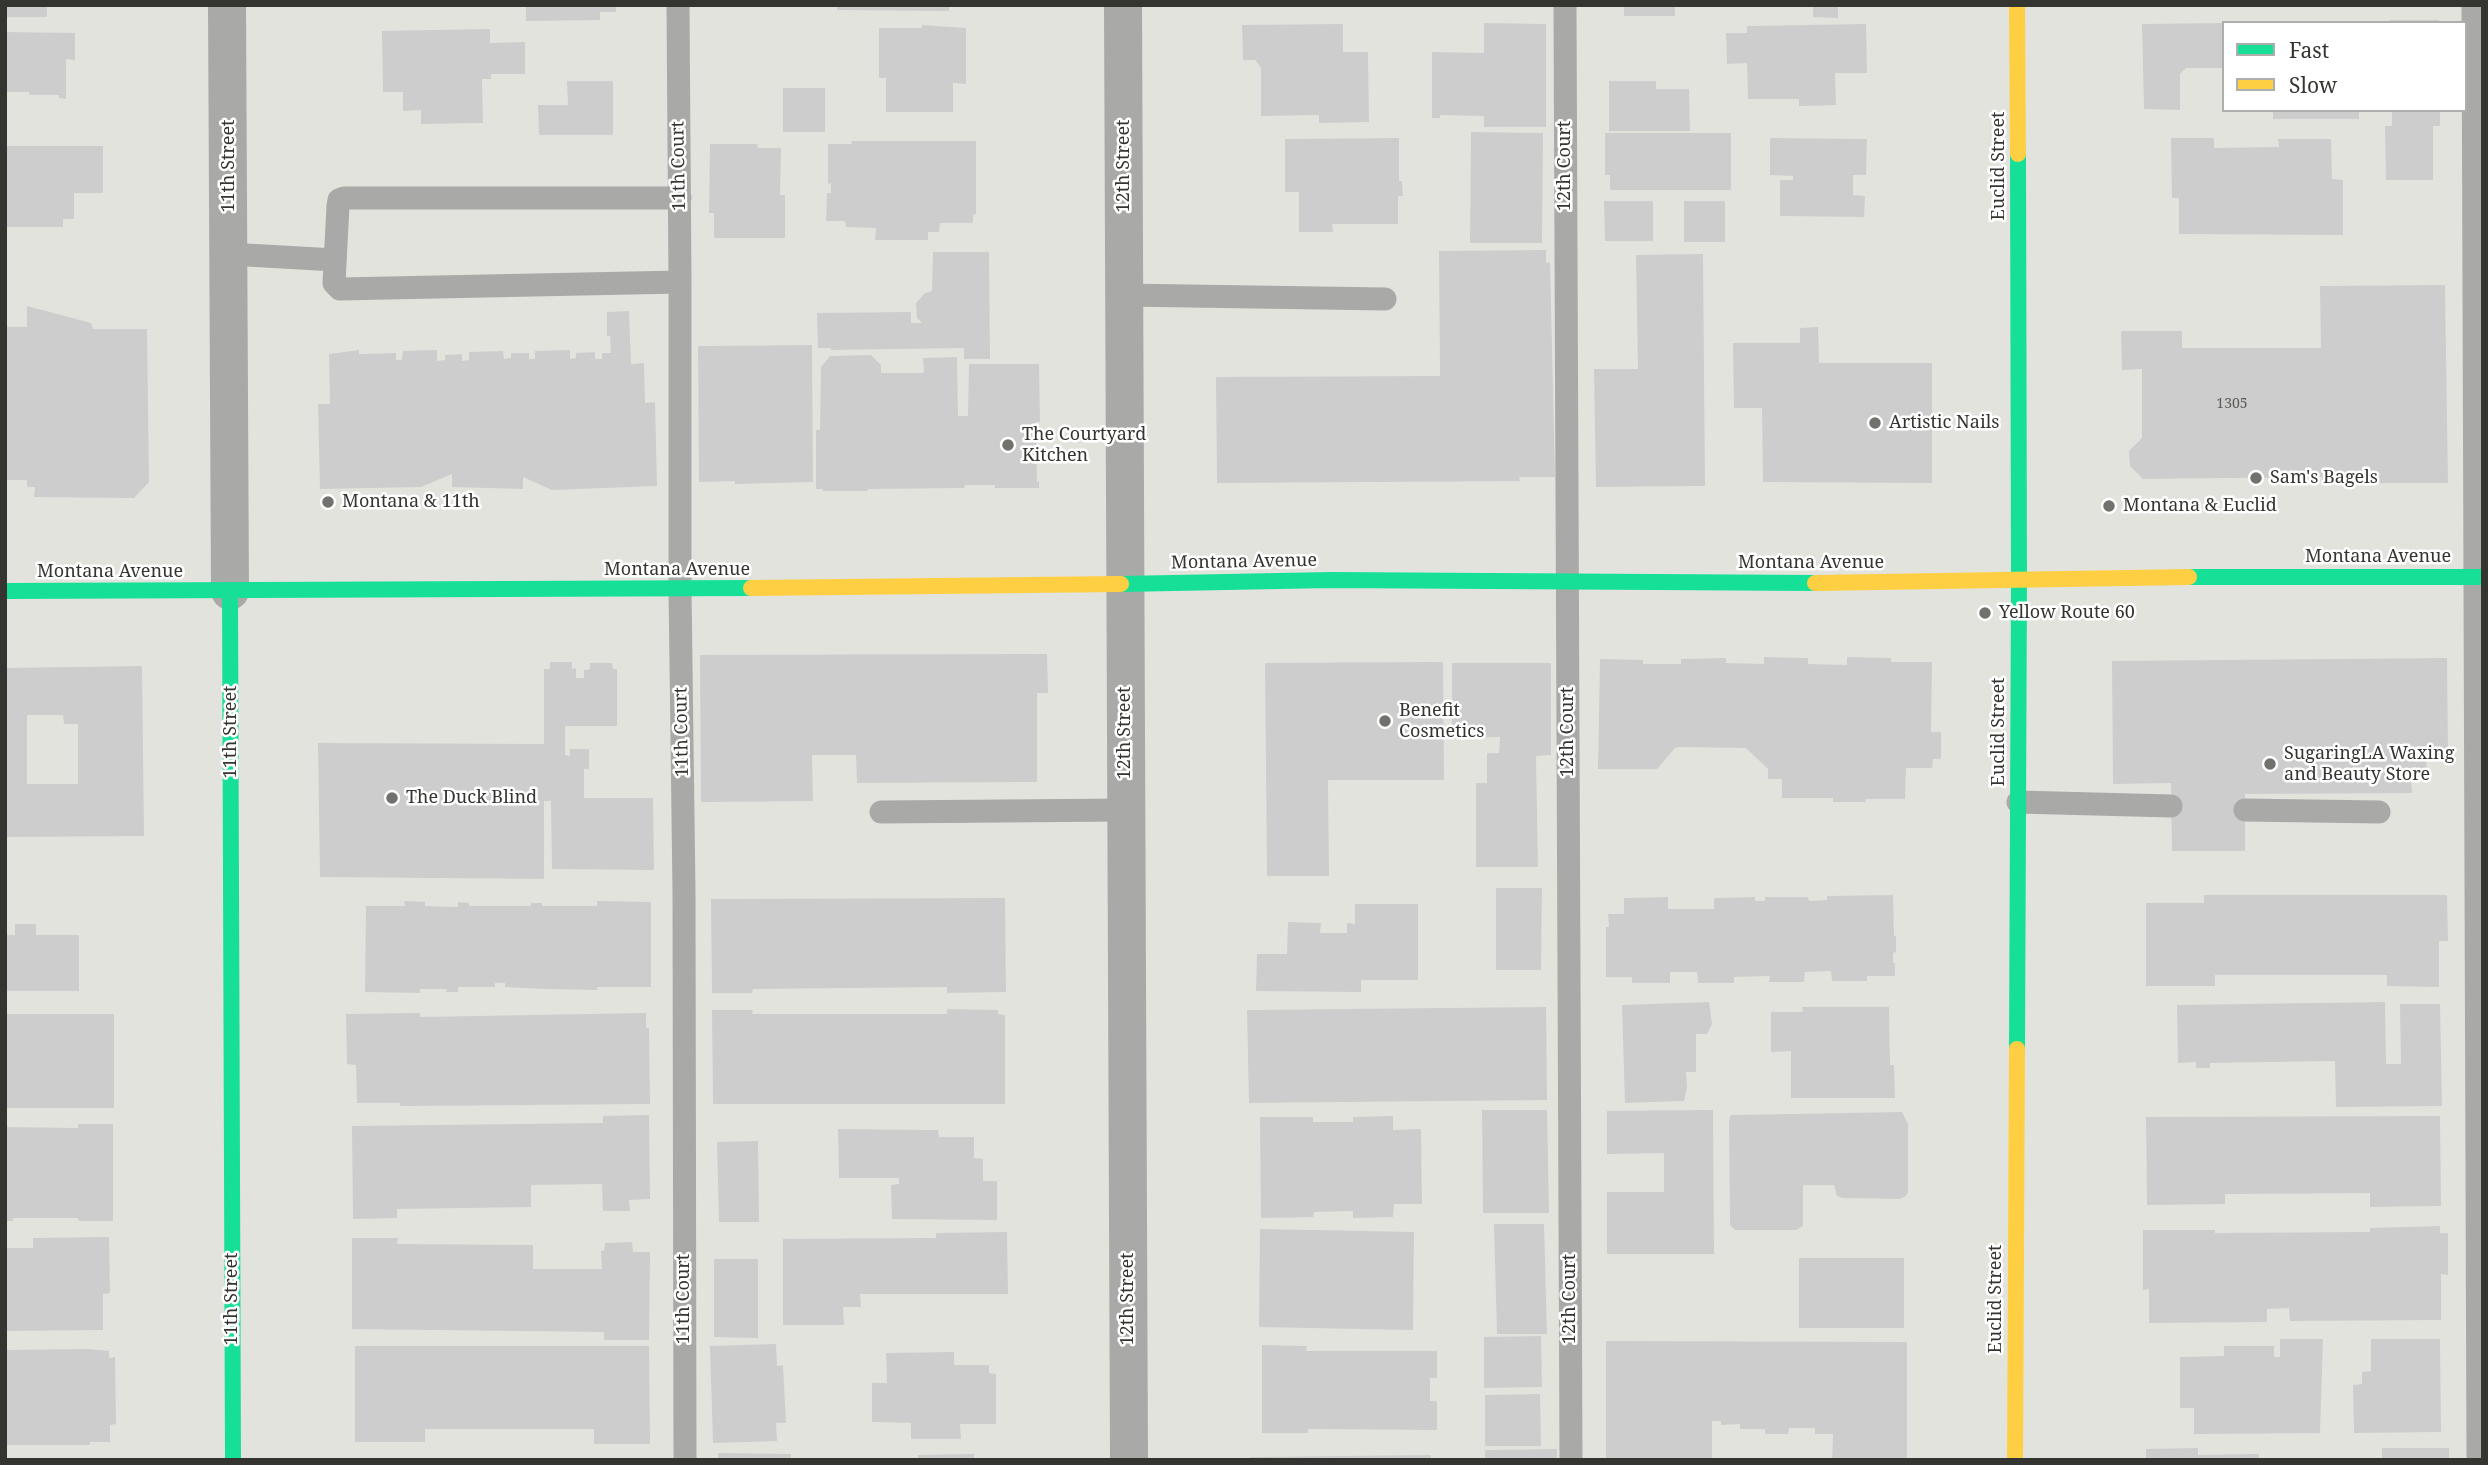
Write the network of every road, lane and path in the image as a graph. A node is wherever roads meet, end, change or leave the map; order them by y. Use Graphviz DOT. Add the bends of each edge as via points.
graph roads {
  1 [pos="227,5"];
  2 [pos="678,5"];
  3 [pos="1123,5"];
  4 [pos="1564,5"];
  5 [pos="2017,5"];
  6 [pos="2473,5"];
  7 [pos="680,198"];
  8 [pos="229,254"];
  9 [pos="335,260"];
  10 [pos="680,282"];
  11 [pos="1124,295"];
  12 [pos="1385,299"];
  13 [pos="2479,577"];
  14 [pos="2019,579"];
  15 [pos="1567,581"];
  16 [pos="1124,583"];
  17 [pos="680,589"];
  18 [pos="230,590"];
  19 [pos="5,591"];
  20 [pos="2018,802"];
  21 [pos="2171,806"];
  22 [pos="1125,810"];
  23 [pos="2245,810"];
  24 [pos="881,812"];
  25 [pos="2379,812"];
  26 [pos="233,1460"];
  27 [pos="685,1460"];
  28 [pos="1129,1460"];
  29 [pos="1571,1460"];
  30 [pos="2015,1460"];
  31 [pos="2479,1460"];
  1 -- 8 [label="street, 11th Street"];
  2 -- 7 [label="lane, 11th Court"];
  3 -- 11 [label="street, 12th Street"];
  4 -- 15 [label="lane, 12th Court"];
  5 -- 14 [label="street, Euclid Street"];
  6 -- 13 [label="lane"];
  7 -- 9 [label="lane" via="344,198 338,206"];
  7 -- 10 [label="lane, 11th Court"];
  8 -- 9 [label="lane"];
  8 -- 18 [label="street, 11th Street"];
  9 -- 10 [label="lane" via="334,283 340,289"];
  10 -- 17 [label="lane, 11th Court"];
  11 -- 12 [label="lane"];
  11 -- 16 [label="street, 12th Street"];
  13 -- 14 [label="street, Montana Avenue"];
  13 -- 31 [label="lane"];
  14 -- 15 [label="street, Montana Avenue"];
  14 -- 20 [label="street, Euclid Street"];
  15 -- 16 [label="street, Montana Avenue"];
  15 -- 29 [label="lane, 12th Court"];
  16 -- 17 [label="street, Montana Avenue"];
  16 -- 22 [label="street, 12th Street"];
  17 -- 18 [label="street, Montana Avenue"];
  17 -- 27 [label="lane, 11th Court"];
  18 -- 19 [label="street, Montana Avenue"];
  18 -- 26 [label="street, 11th Street"];
  20 -- 21 [label="lane"];
  20 -- 30 [label="street, Euclid Street"];
  22 -- 24 [label="lane"];
  22 -- 28 [label="street, 12th Street"];
  23 -- 25 [label="lane"];
}
